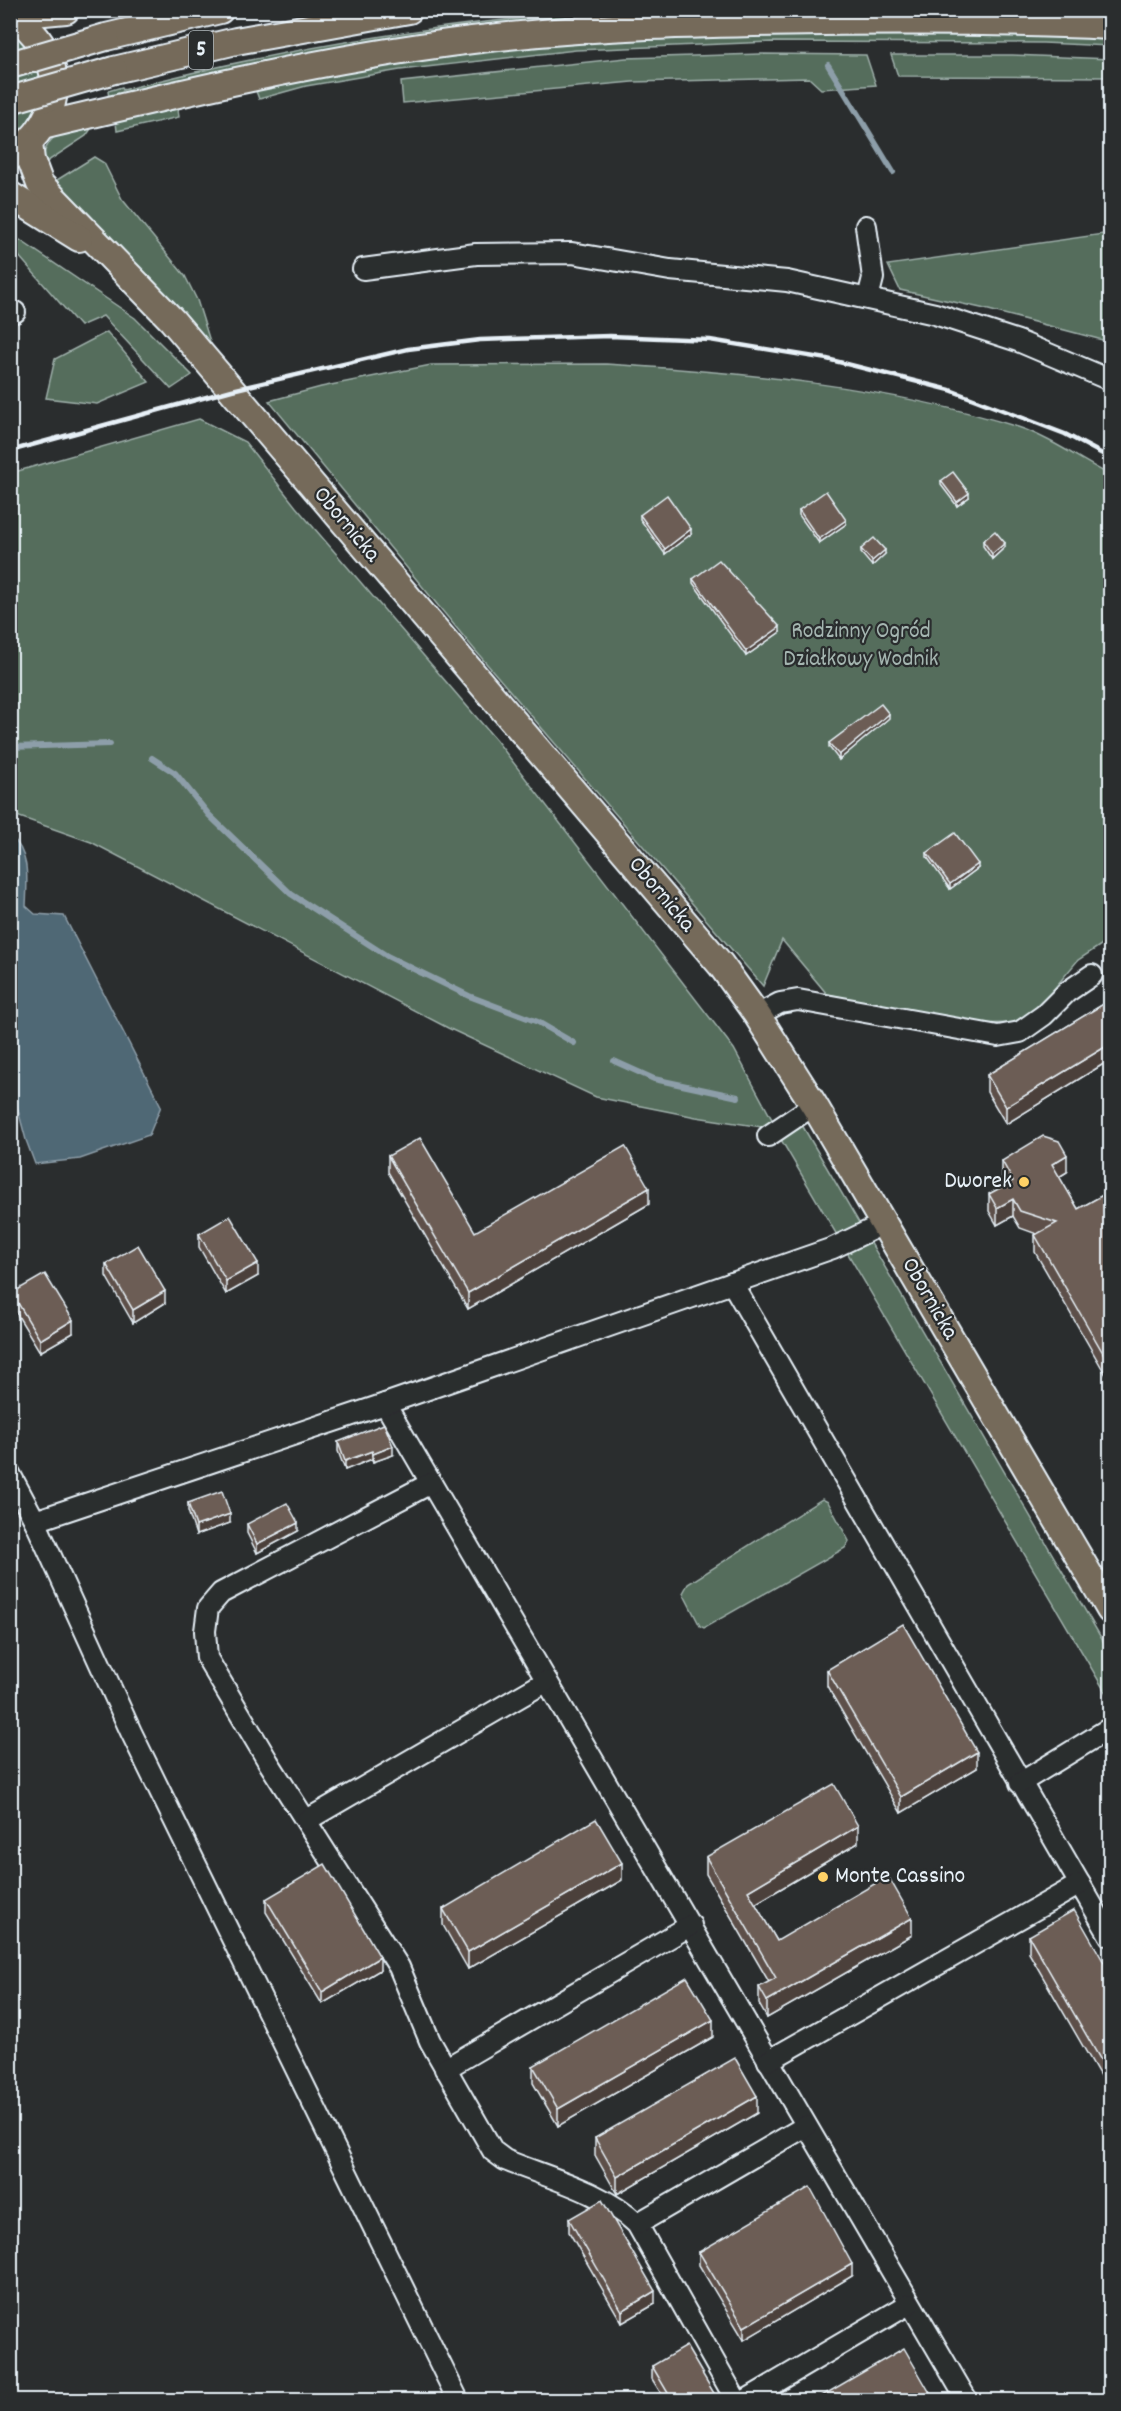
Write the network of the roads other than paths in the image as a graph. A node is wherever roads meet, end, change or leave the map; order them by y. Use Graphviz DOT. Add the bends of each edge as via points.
graph roads {
  1 [pos="66,10"];
  2 [pos="220,10"];
  3 [pos="409,10"];
  4 [pos="11,14"];
  5 [pos="1110,26"];
  6 [pos="10,64"];
  7 [pos="10,100"];
  8 [pos="27,142"];
  9 [pos="10,195"];
  10 [pos="866,226"];
  11 [pos="108,256"];
  12 [pos="363,269"];
  13 [pos="868,298"];
  14 [pos="1110,380"];
  15 [pos="1092,975"];
  16 [pos="757,1015"];
  17 [pos="814,1105"];
  18 [pos="768,1136"];
  19 [pos="885,1223"];
  20 [pos="732,1283"];
  21 [pos="386,1404"];
  22 [pos="10,1474"];
  23 [pos="431,1483"];
  24 [pos="36,1521"];
  25 [pos="1107,1597"];
  26 [pos="547,1681"];
  27 [pos="1110,1728"];
  28 [pos="1020,1783"];
  29 [pos="307,1820"];
  30 [pos="1080,1884"];
  31 [pos="691,1925"];
  32 [pos="1110,1936"];
  33 [pos="768,2061"];
  34 [pos="446,2068"];
  35 [pos="806,2126"];
  36 [pos="637,2224"];
  37 [pos="909,2304"];
  38 [pos="458,2400"];
  39 [pos="736,2400"];
  40 [pos="746,2400"];
  41 [pos="967,2400"];
  1 -- 4 [label="main road"];
  2 -- 6 [label="main road, 5, bridge"];
  3 -- 7 [label="main road, 5, bridge" via="236,41"];
  4 -- 8 [label="main road" via="37,36 50,55 55,85 54,96"];
  5 -- 8 [label="main road" via="735,23 474,40 291,69"];
  8 -- 11 [label="main road, Obornicka" via="40,184"];
  9 -- 11 [label="main road, Obornicka"];
  10 -- 13 [label="street" via="873,278"];
  11 -- 16 [label="main road, Obornicka" via="172,320 223,379 714,956"];
  12 -- 13 [label="street" via="476,254 572,253 670,270 787,281"];
  13 -- 14 [label="street" via="935,314 1018,341"];
  15 -- 16 [label="street" via="1020,1032 998,1036 798,1000 780,1003"];
  16 -- 17 [label="main road, Obornicka"];
  17 -- 18 [label="street"];
  17 -- 19 [label="main road, Obornicka"];
  19 -- 20 [label="street" via="845,1244"];
  19 -- 25 [label="main road, Obornicka"];
  20 -- 21 [label="street"];
  20 -- 28 [label="street"];
  21 -- 23 [label="street"];
  21 -- 24 [label="street"];
  22 -- 24 [label="street"];
  23 -- 26 [label="street"];
  23 -- 29 [label="street" via="221,1593 208,1608 207,1658 268,1763"];
  24 -- 38 [label="street" via="131,1732"];
  26 -- 29 [label="street"];
  26 -- 31 [label="street"];
  27 -- 28 [label="street"];
  28 -- 30 [label="street"];
  29 -- 34 [label="street" via="399,1967 419,2018"];
  30 -- 32 [label="street"];
  30 -- 33 [label="street"];
  31 -- 33 [label="street"];
  31 -- 34 [label="street"];
  33 -- 35 [label="street"];
  34 -- 36 [label="street" via="493,2151 505,2160 603,2200"];
  35 -- 36 [label="street"];
  35 -- 37 [label="street"];
  36 -- 39 [label="street"];
  37 -- 40 [label="street"];
  37 -- 41 [label="street"];
}
